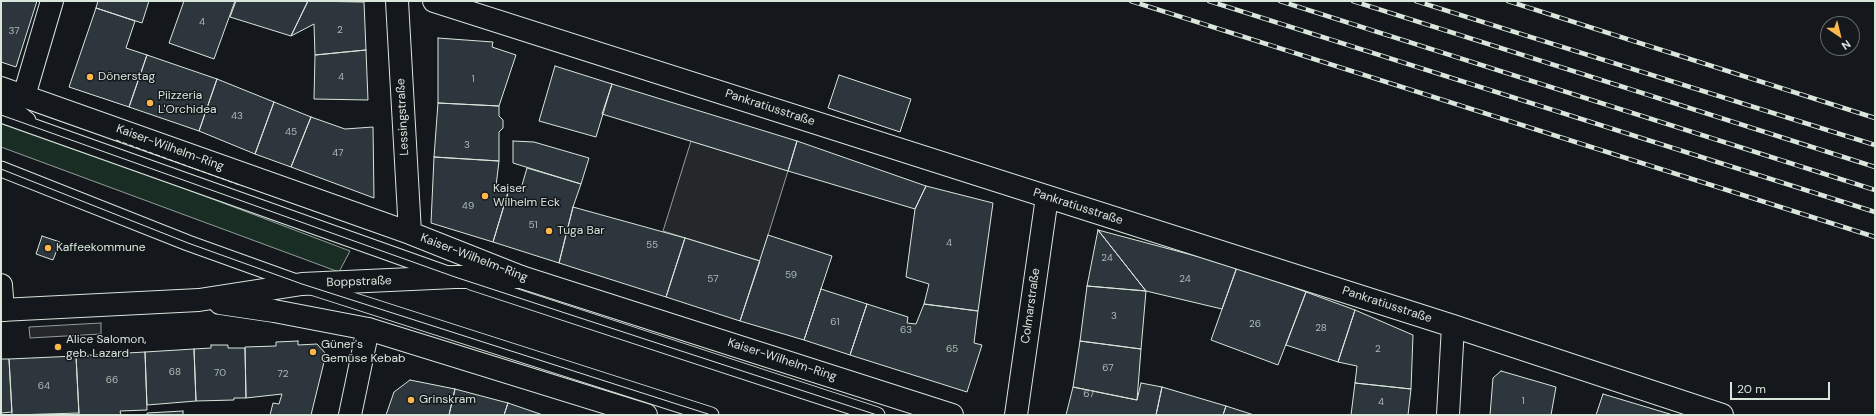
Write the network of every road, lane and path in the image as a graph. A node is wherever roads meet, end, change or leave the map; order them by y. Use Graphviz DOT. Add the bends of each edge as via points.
graph roads {
  1 [pos="52,1"];
  2 [pos="397,1"];
  3 [pos="434,1"];
  4 [pos="1,88"];
  5 [pos="24,96"];
  6 [pos="1,98"];
  7 [pos="1,115"];
  8 [pos="35,126"];
  9 [pos="1,169"];
  10 [pos="1047,197"];
  11 [pos="410,233"];
  12 [pos="455,277"];
  13 [pos="521,277"];
  14 [pos="1,284"];
  15 [pos="302,284"];
  16 [pos="199,300"];
  17 [pos="2,310"];
  18 [pos="1453,326"];
  19 [pos="368,329"];
  20 [pos="350,415"];
  21 [pos="646,415"];
  22 [pos="711,415"];
  23 [pos="877,415"];
  24 [pos="952,415"];
  25 [pos="1016,415"];
  26 [pos="1448,415"];
  27 [pos="1722,415"];
  1 -- 5 [label="street"];
  2 -- 11 [label="street, Lessingstraße"];
  3 -- 10 [label="street, Pankratiusstraße"];
  4 -- 5 [label="street, Kaiser-Wilhelm-Ring"];
  5 -- 11 [label="street, Kaiser-Wilhelm-Ring"];
  6 -- 8 [label="lane, Kaiser-Wilhelm-Ring"];
  7 -- 8 [label="lane, Kaiser-Wilhelm-Ring"];
  8 -- 12 [label="lane, Kaiser-Wilhelm-Ring"];
  9 -- 15 [label="lane" via="188,243"];
  10 -- 18 [label="street, Pankratiusstraße"];
  10 -- 25 [label="street, Colmarstraße"];
  11 -- 13 [label="street, Kaiser-Wilhelm-Ring"];
  12 -- 13 [label="street, Boppstraße"];
  12 -- 15 [label="street, Boppstraße"];
  12 -- 23 [label="lane, Kaiser-Wilhelm-Ring"];
  13 -- 24 [label="street, Kaiser-Wilhelm-Ring"];
  14 -- 17 [label="street"];
  15 -- 16 [label="street, Boppstraße"];
  15 -- 22 [label="lane"];
  16 -- 17 [label="street, Boppstraße"];
  16 -- 19 [label="street, Boppstraße"];
  18 -- 26 [label="street"];
  18 -- 27 [label="street, Pankratiusstraße"];
  19 -- 20 [label="street"];
  19 -- 21 [label="street"];
}
